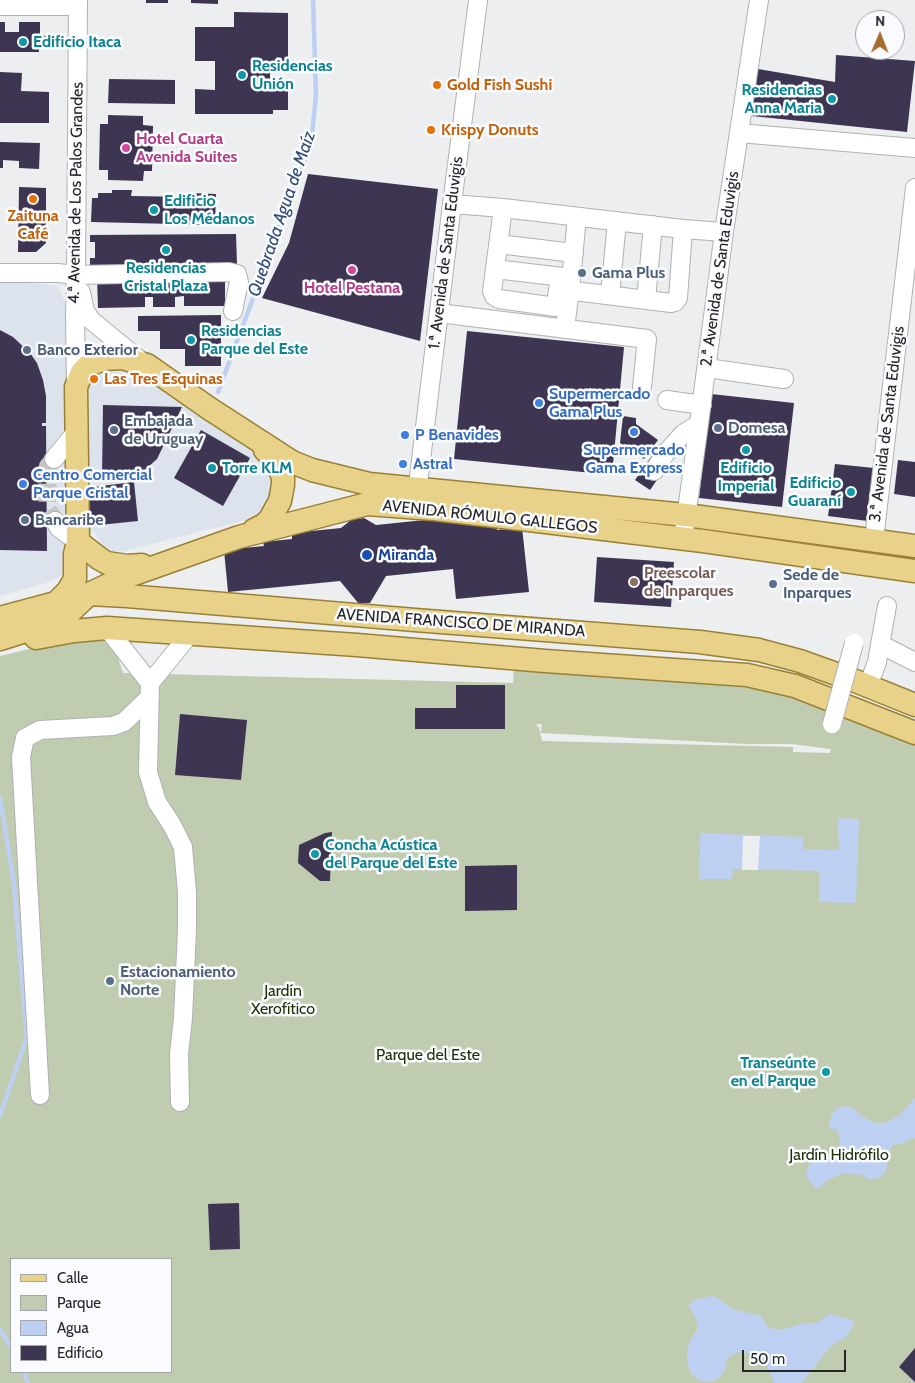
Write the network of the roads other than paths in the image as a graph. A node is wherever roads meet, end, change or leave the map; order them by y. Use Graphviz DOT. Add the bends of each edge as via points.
graph roads {
  1 [pos="478,0"];
  2 [pos="759,0"];
  3 [pos="78,3"];
  4 [pos="0,6"];
  5 [pos="739,134"];
  6 [pos="915,148"];
  7 [pos="915,188"];
  8 [pos="452,204"];
  9 [pos="503,208"];
  10 [pos="578,217"];
  11 [pos="617,221"];
  12 [pos="653,225"];
  13 [pos="682,229"];
  14 [pos="724,232"];
  15 [pos="498,244"];
  16 [pos="574,253"];
  17 [pos="495,269"];
  18 [pos="0,273"];
  19 [pos="76,275"];
  20 [pos="571,284"];
  21 [pos="610,295"];
  22 [pos="646,300"];
  23 [pos="233,311"];
  24 [pos="439,313"];
  25 [pos="565,328"];
  26 [pos="147,365"];
  27 [pos="707,368"];
  28 [pos="784,379"];
  29 [pos="76,387"];
  30 [pos="642,387"];
  31 [pos="667,400"];
  32 [pos="702,405"];
  33 [pos="699,424"];
  34 [pos="76,432"];
  35 [pos="244,432"];
  36 [pos="54,459"];
  37 [pos="654,471"];
  38 [pos="416,498"];
  39 [pos="686,515"];
  40 [pos="55,521"];
  41 [pos="239,537"];
  42 [pos="683,538"];
  43 [pos="874,540"];
  44 [pos="78,542"];
  45 [pos="915,546"];
  46 [pos="183,556"];
  47 [pos="915,571"];
  48 [pos="89,594"];
  49 [pos="174,599"];
  50 [pos="56,602"];
  51 [pos="887,606"];
  52 [pos="0,618"];
  53 [pos="107,628"];
  54 [pos="190,634"];
  55 [pos="0,639"];
  56 [pos="854,643"];
  57 [pos="0,644"];
  58 [pos="880,644"];
  59 [pos="915,662"];
  60 [pos="868,686"];
  61 [pos="150,690"];
  62 [pos="915,705"];
  63 [pos="832,724"];
  64 [pos="915,733"];
  65 [pos="40,1095"];
  66 [pos="180,1102"];
  1 -- 8 [label="street, 1.ª Avenida de Santa Eduvigis"];
  2 -- 5 [label="street, 2.ª Avenida de Santa Eduvigis"];
  3 -- 4 [label="street"];
  3 -- 19 [label="street, 4.ª Avenida de Los Palos Grandes"];
  5 -- 6 [label="street"];
  5 -- 14 [label="street, 2.ª Avenida de Santa Eduvigis"];
  7 -- 43 [label="street, 3.ª Avenida de Santa Eduvigis"];
  8 -- 9 [label="street"];
  8 -- 24 [label="street, 1.ª Avenida de Santa Eduvigis"];
  9 -- 10 [label="street"];
  9 -- 15 [label="street"];
  10 -- 11 [label="street"];
  10 -- 16 [label="street"];
  11 -- 12 [label="street"];
  11 -- 21 [label="street"];
  12 -- 13 [label="street"];
  12 -- 22 [label="street"];
  13 -- 14 [label="street"];
  13 -- 22 [label="street" via="678,298 671,303"];
  14 -- 27 [label="street, 2.ª Avenida de Santa Eduvigis"];
  15 -- 16 [label="street"];
  15 -- 17 [label="street"];
  16 -- 20 [label="street"];
  17 -- 20 [label="street"];
  17 -- 20 [label="street" via="492,291 499,299 556,307 558,289"];
  18 -- 19 [label="street"];
  19 -- 23 [label="street" via="229,272 237,274 239,282"];
  19 -- 26 [label="street" via="85,311 91,320"];
  19 -- 29 [label="street, 4.ª Avenida de Los Palos Grandes"];
  20 -- 21 [label="street"];
  20 -- 25 [label="street"];
  21 -- 22 [label="street"];
  24 -- 25 [label="street"];
  24 -- 38 [label="street, 1.ª Avenida de Santa Eduvigis"];
  25 -- 30 [label="street" via="647,339"];
  26 -- 29 [label="main road, 4.ª Avenida de Los Palos Grandes" via="122,358 104,358 82,372"];
  26 -- 35 [label="main road, AVENIDA RÓMULO GALLEGOS"];
  27 -- 28 [label="street"];
  27 -- 32 [label="street, 2.ª Avenida de Santa Eduvigis"];
  29 -- 34 [label="main road, 4.ª Avenida de Los Palos Grandes"];
  31 -- 32 [label="street"];
  32 -- 33 [label="street, 2.ª Avenida de Santa Eduvigis"];
  33 -- 37 [label="street" via="683,434"];
  33 -- 39 [label="street, 2.ª Avenida de Santa Eduvigis"];
  34 -- 36 [label="street"];
  34 -- 44 [label="main road, 4.ª Avenida de Los Palos Grandes"];
  35 -- 38 [label="main road, AVENIDA RÓMULO GALLEGOS" via="292,462 312,470"];
  35 -- 41 [label="main road" via="276,461 284,485 270,520"];
  38 -- 39 [label="main road, AVENIDA RÓMULO GALLEGOS"];
  38 -- 41 [label="main road, AVENIDA RÓMULO GALLEGOS" via="367,504"];
  38 -- 42 [label="main road, AVENIDA RÓMULO GALLEGOS"];
  39 -- 42 [label="street, 2.ª Avenida de Santa Eduvigis"];
  39 -- 43 [label="main road, AVENIDA RÓMULO GALLEGOS"];
  40 -- 44 [label="street"];
  41 -- 46 [label="main road, AVENIDA RÓMULO GALLEGOS"];
  42 -- 47 [label="main road, AVENIDA RÓMULO GALLEGOS"];
  43 -- 45 [label="main road, AVENIDA RÓMULO GALLEGOS"];
  44 -- 46 [label="main road" via="107,563 121,566 137,566"];
  44 -- 50 [label="main road, 4.ª Avenida de Los Palos Grandes" via="75,579"];
  46 -- 48 [label="main road, AVENIDA RÓMULO GALLEGOS"];
  46 -- 49 [label="main road" via="168,569 164,579 166,592"];
  48 -- 49 [label="main road, AVENIDA FRANCISCO DE MIRANDA"];
  48 -- 50 [label="main road, AVENIDA FRANCISCO DE MIRANDA"];
  48 -- 55 [label="main road, AVENIDA RÓMULO GALLEGOS" via="71,611 51,623"];
  49 -- 60 [label="main road, AVENIDA FRANCISCO DE MIRANDA" via="700,642 759,650"];
  50 -- 52 [label="main road, AVENIDA FRANCISCO DE MIRANDA"];
  51 -- 58 [label="street"];
  53 -- 54 [label="main road, AVENIDA FRANCISCO DE MIRANDA"];
  53 -- 57 [label="main road, AVENIDA FRANCISCO DE MIRANDA"];
  53 -- 61 [label="street"];
  54 -- 61 [label="street"];
  54 -- 64 [label="main road, AVENIDA FRANCISCO DE MIRANDA" via="747,675 795,686"];
  56 -- 63 [label="street, bridge"];
  58 -- 59 [label="street"];
  58 -- 60 [label="street"];
  60 -- 62 [label="main road, AVENIDA FRANCISCO DE MIRANDA"];
  61 -- 65 [label="street" via="124,722 113,726 40,730 26,738 21,756"];
  61 -- 66 [label="street" via="148,772 157,802 183,847 187,892 179,1054"];
}
